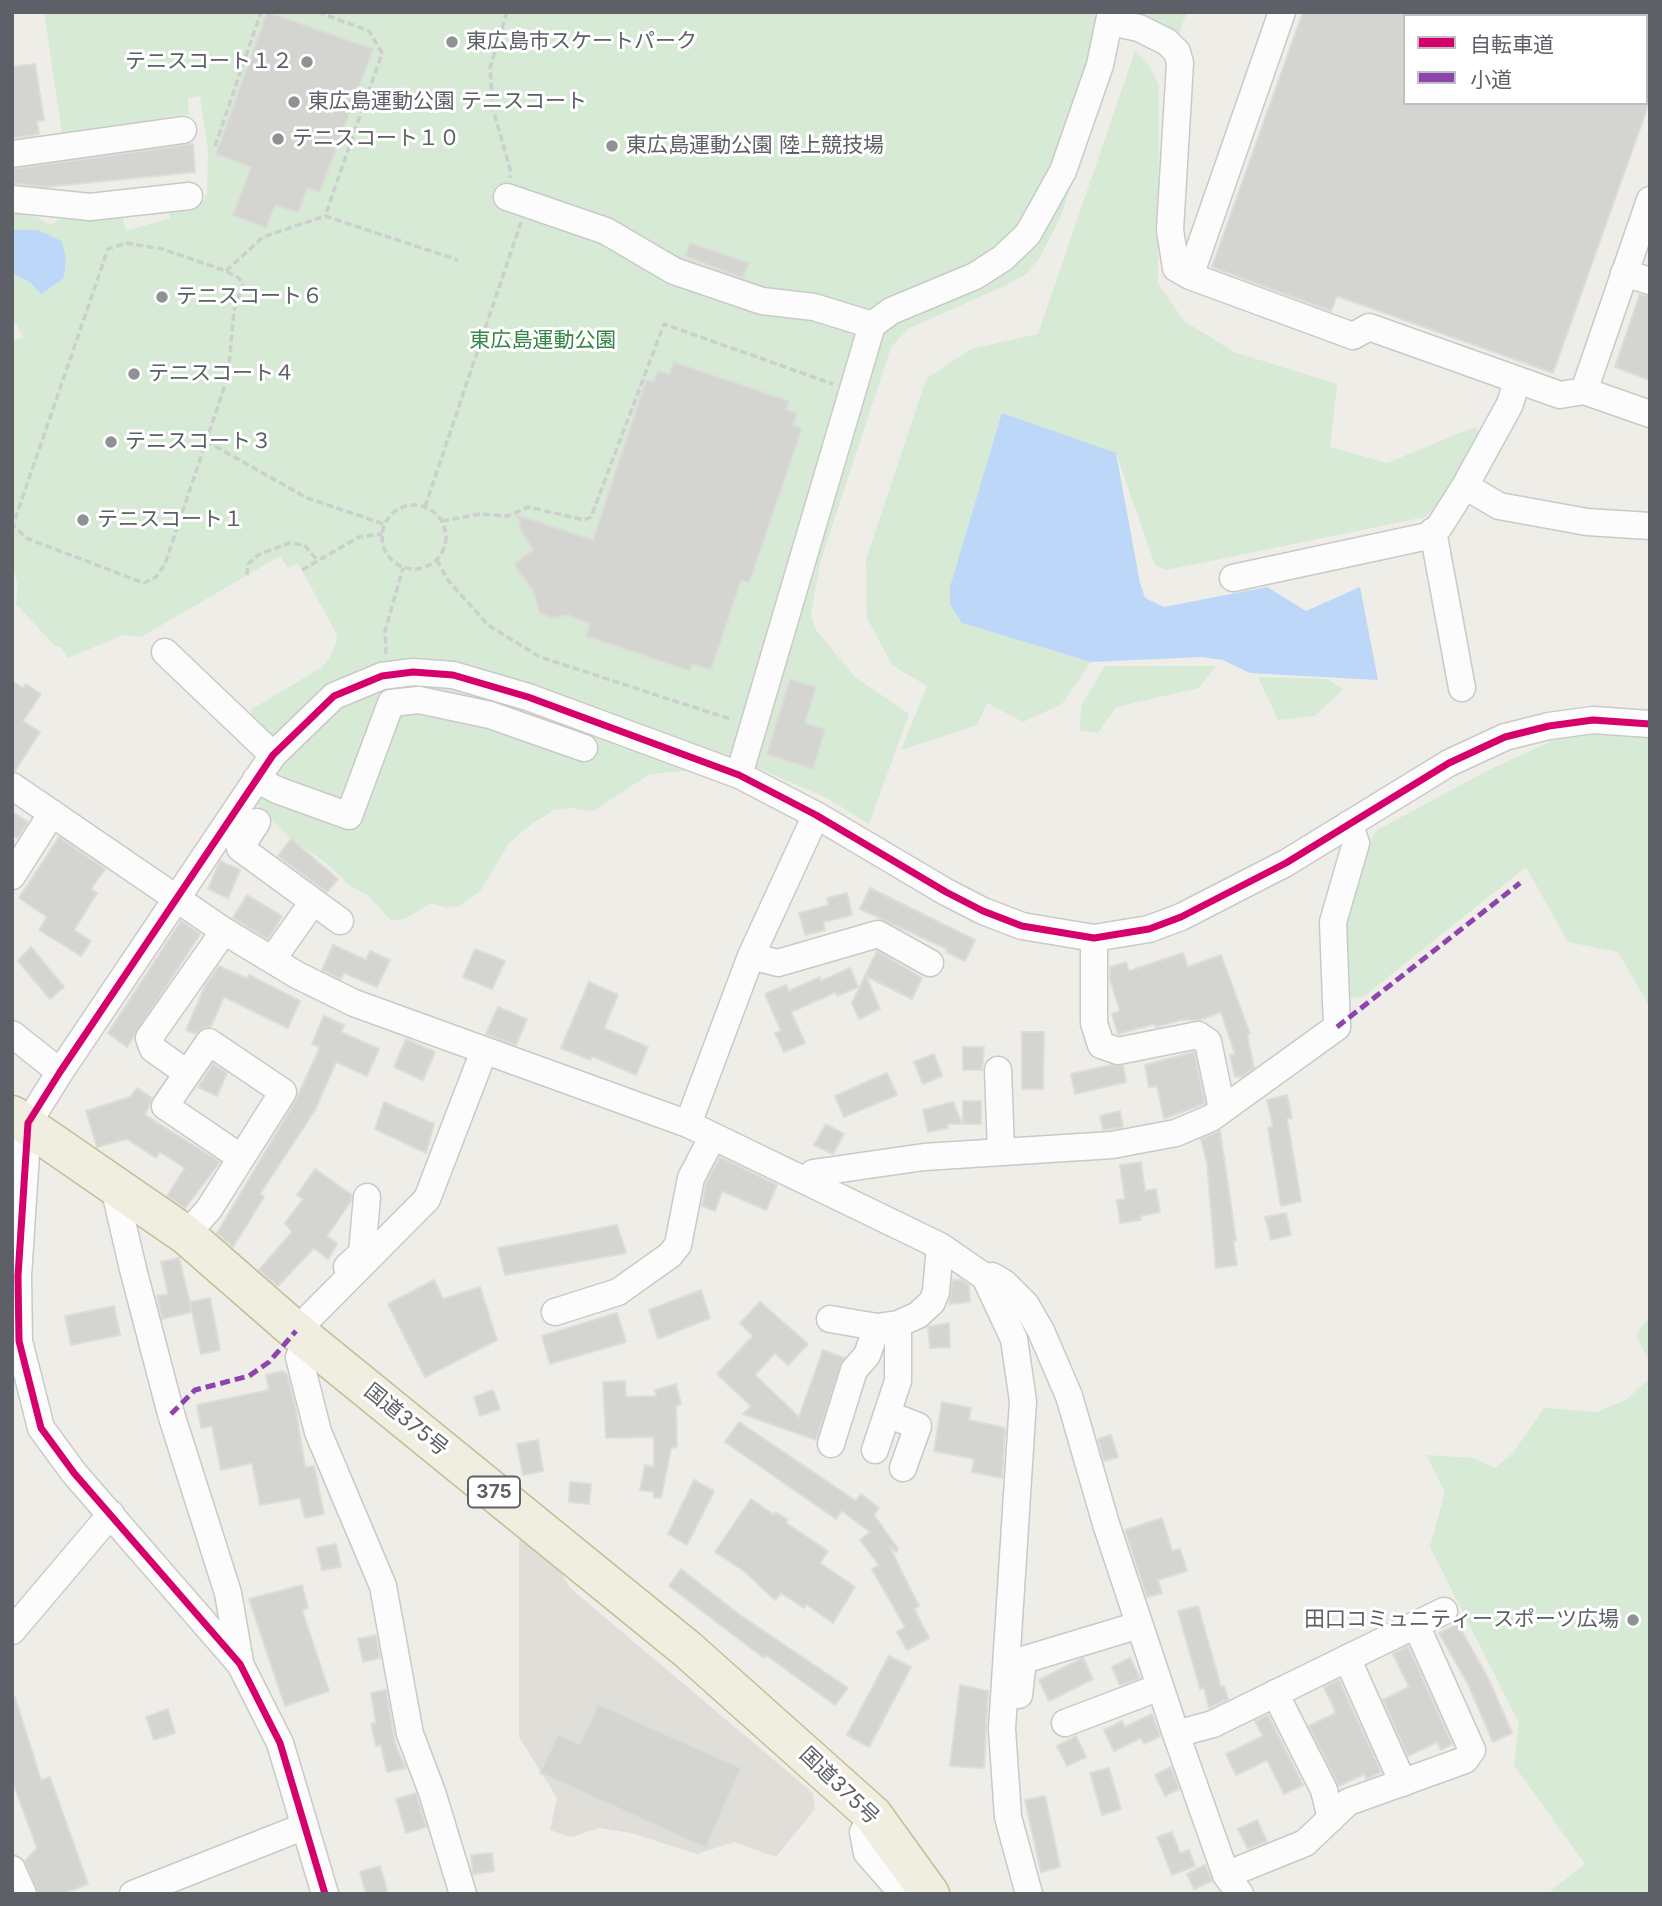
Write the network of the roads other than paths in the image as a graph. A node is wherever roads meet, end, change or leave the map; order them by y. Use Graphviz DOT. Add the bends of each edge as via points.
graph roads {
  1 [pos="1282,12"];
  2 [pos="1111,17"];
  3 [pos="183,130"];
  4 [pos="12,154"];
  5 [pos="189,196"];
  6 [pos="12,199"];
  7 [pos="517,200"];
  8 [pos="1650,200"];
  9 [pos="1625,273"];
  10 [pos="1190,276"];
  11 [pos="1650,281"];
  12 [pos="872,325"];
  13 [pos="1517,381"];
  14 [pos="1584,391"];
  15 [pos="1650,414"];
  16 [pos="1465,486"];
  17 [pos="1650,526"];
  18 [pos="1433,531"];
  19 [pos="1233,578"];
  20 [pos="165,652"];
  21 [pos="500,688"];
  22 [pos="1462,688"];
  23 [pos="490,715"];
  24 [pos="1650,724"];
  25 [pos="584,748"];
  26 [pos="273,755"];
  27 [pos="739,775"];
  28 [pos="256,779"];
  29 [pos="12,786"];
  30 [pos="52,813"];
  31 [pos="816,815"];
  32 [pos="257,822"];
  33 [pos="1349,824"];
  34 [pos="12,876"];
  35 [pos="179,898"];
  36 [pos="313,902"];
  37 [pos="340,921"];
  38 [pos="224,931"];
  39 [pos="1094,939"];
  40 [pos="751,956"];
  41 [pos="272,960"];
  42 [pos="930,963"];
  43 [pos="12,1034"];
  44 [pos="484,1051"];
  45 [pos="998,1070"];
  46 [pos="60,1072"];
  47 [pos="187,1073"];
  48 [pos="1222,1109"];
  49 [pos="20,1119"];
  50 [pos="688,1124"];
  51 [pos="713,1136"];
  52 [pos="1001,1151"];
  53 [pos="240,1157"];
  54 [pos="809,1182"];
  55 [pos="121,1188"];
  56 [pos="368,1197"];
  57 [pos="186,1235"];
  58 [pos="940,1246"];
  59 [pos="985,1277"];
  60 [pos="555,1312"];
  61 [pos="830,1319"];
  62 [pos="888,1325"];
  63 [pos="298,1332"];
  64 [pos="887,1414"];
  65 [pos="831,1444"];
  66 [pos="875,1450"];
  67 [pos="903,1468"];
  68 [pos="111,1514"];
  69 [pos="178,1592"];
  70 [pos="228,1593"];
  71 [pos="1444,1611"];
  72 [pos="1139,1625"];
  73 [pos="1417,1627"];
  74 [pos="12,1631"];
  75 [pos="1347,1658"];
  76 [pos="240,1664"];
  77 [pos="1160,1687"];
  78 [pos="1275,1693"];
  79 [pos="1065,1723"];
  80 [pos="1002,1730"];
  81 [pos="1176,1734"];
  82 [pos="1403,1783"];
  83 [pos="873,1815"];
  84 [pos="1331,1819"];
  85 [pos="305,1826"];
  86 [pos="12,1869"];
  87 [pos="1233,1884"];
  88 [pos="23,1894"];
  89 [pos="133,1894"];
  90 [pos="325,1894"];
  91 [pos="463,1894"];
  92 [pos="903,1894"];
  93 [pos="930,1894"];
  94 [pos="1029,1894"];
  1 -- 10 [label="street"];
  2 -- 10 [label="street" via="1167,42 1177,52 1170,230 1176,268"];
  2 -- 12 [label="street" via="1100,65 1063,171 1028,234 975,276 891,312"];
  3 -- 4 [label="street"];
  5 -- 6 [label="street" via="90,207"];
  7 -- 12 [label="street" via="606,231 674,271 762,301 814,307"];
  8 -- 9 [label="street"];
  9 -- 11 [label="street"];
  9 -- 14 [label="street"];
  10 -- 13 [label="street" via="1353,336 1369,327"];
  12 -- 27 [label="street"];
  13 -- 14 [label="street" via="1560,395"];
  13 -- 16 [label="street" via="1510,404"];
  14 -- 15 [label="street"];
  16 -- 17 [label="street" via="1499,506 1587,522"];
  16 -- 18 [label="street"];
  18 -- 19 [label="street" via="1428,536"];
  18 -- 22 [label="street"];
  20 -- 26 [label="street"];
  21 -- 23 [label="street"];
  21 -- 26 [label="street" via="432,673 382,676 334,696"];
  21 -- 27 [label="street"];
  23 -- 25 [label="street"];
  23 -- 28 [label="street" via="419,700 391,703 349,816"];
  24 -- 33 [label="street" via="1593,720 1505,737 1449,763"];
  26 -- 28 [label="street"];
  27 -- 31 [label="street"];
  28 -- 35 [label="street"];
  29 -- 30 [label="street"];
  30 -- 34 [label="street"];
  30 -- 35 [label="street"];
  31 -- 39 [label="street" via="983,911 1022,926"];
  31 -- 40 [label="street"];
  32 -- 36 [label="street" via="240,848"];
  33 -- 39 [label="street" via="1286,863 1181,917 1149,929"];
  33 -- 48 [label="street" via="1356,843 1332,922 1337,1027"];
  35 -- 38 [label="street"];
  35 -- 46 [label="street"];
  36 -- 37 [label="street"];
  36 -- 41 [label="street"];
  38 -- 41 [label="street"];
  38 -- 47 [label="street" via="149,1038 153,1049"];
  39 -- 48 [label="street" via="1094,1023 1101,1045 1118,1051 1198,1035 1208,1042"];
  40 -- 42 [label="street" via="778,964 878,934"];
  40 -- 50 [label="street"];
  41 -- 44 [label="street" via="354,1003"];
  43 -- 46 [label="street"];
  44 -- 50 [label="street"];
  44 -- 63 [label="street" via="427,1199"];
  45 -- 52 [label="street"];
  46 -- 49 [label="street"];
  47 -- 53 [label="street" via="165,1106"];
  47 -- 53 [label="street" via="209,1042 284,1092"];
  48 -- 52 [label="street" via="1211,1118 1163,1135 1112,1145"];
  49 -- 55 [label="highway, 国道375号 / 375"];
  49 -- 68 [label="street" via="19,1341 28,1387 41,1428"];
  50 -- 51 [label="street"];
  51 -- 54 [label="street"];
  51 -- 60 [label="street" via="691,1178 678,1245 670,1255 618,1292"];
  52 -- 54 [label="street" via="813,1173"];
  53 -- 57 [label="street" via="209,1209"];
  54 -- 58 [label="street"];
  55 -- 57 [label="highway, 国道375号 / 375"];
  55 -- 70 [label="street" via="117,1200 171,1414"];
  56 -- 63 [label="street" via="362,1253"];
  57 -- 63 [label="highway, 国道375号 / 375"];
  58 -- 59 [label="street"];
  58 -- 62 [label="street" via="932,1302 918,1315"];
  59 -- 72 [label="street" via="1004,1283 1026,1305 1041,1331 1069,1396"];
  59 -- 80 [label="street" via="1014,1339 1023,1401"];
  61 -- 62 [label="street"];
  62 -- 64 [label="street" via="898,1381"];
  62 -- 65 [label="street" via="854,1370"];
  63 -- 83 [label="highway, 国道375号 / 375" via="687,1649"];
  63 -- 91 [label="street" via="299,1357 318,1432 383,1586 410,1734"];
  64 -- 66 [label="street"];
  64 -- 67 [label="street" via="918,1426"];
  68 -- 69 [label="street"];
  68 -- 74 [label="street"];
  69 -- 70 [label="street"];
  69 -- 76 [label="street"];
  70 -- 76 [label="street"];
  71 -- 73 [label="street"];
  72 -- 77 [label="street"];
  72 -- 80 [label="street" via="1023,1660 1014,1730"];
  73 -- 75 [label="street"];
  73 -- 82 [label="street" via="1472,1750 1465,1760"];
  75 -- 78 [label="street"];
  75 -- 82 [label="street"];
  76 -- 85 [label="street" via="280,1743"];
  77 -- 79 [label="street"];
  77 -- 81 [label="street"];
  78 -- 81 [label="street" via="1213,1724"];
  78 -- 84 [label="street" via="1324,1790"];
  80 -- 94 [label="street" via="1008,1817"];
  81 -- 87 [label="street"];
  82 -- 84 [label="street" via="1348,1802"];
  83 -- 92 [label="street" via="863,1832 867,1853"];
  83 -- 93 [label="highway, 国道375号 / 375"];
  84 -- 87 [label="street" via="1305,1843"];
  85 -- 89 [label="street"];
  85 -- 90 [label="street"];
  86 -- 88 [label="street"];
}
